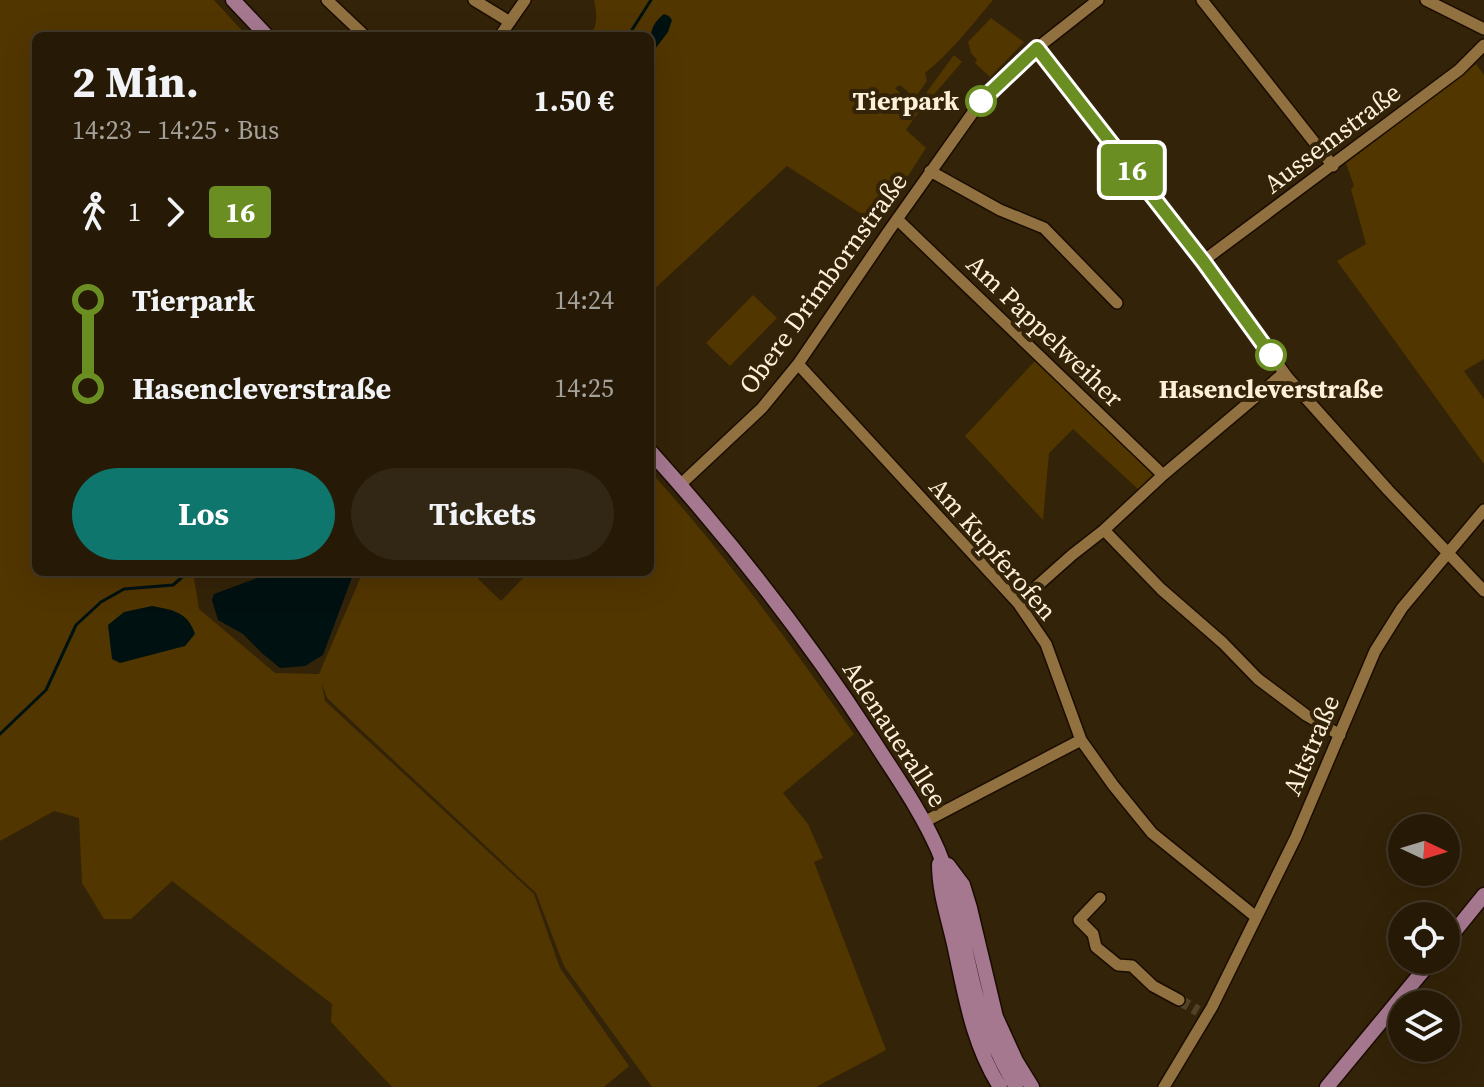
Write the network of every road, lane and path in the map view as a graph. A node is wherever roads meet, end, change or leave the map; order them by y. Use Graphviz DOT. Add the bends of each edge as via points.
graph roads {
  1 [pos="233,0"];
  2 [pos="327,0"];
  3 [pos="474,0"];
  4 [pos="525,0"];
  5 [pos="1098,0"];
  6 [pos="1202,0"];
  7 [pos="1426,0"];
  8 [pos="510,22"];
  9 [pos="1484,29"];
  10 [pos="263,32"];
  11 [pos="361,32"];
  12 [pos="503,32"];
  13 [pos="1484,45"];
  14 [pos="1037,48"];
  15 [pos="1333,166"];
  16 [pos="930,171"];
  17 [pos="897,219"];
  18 [pos="1203,261"];
  19 [pos="1117,303"];
  20 [pos="798,364"];
  21 [pos="1284,373"];
  22 [pos="654,456"];
  23 [pos="1163,475"];
  24 [pos="680,485"];
  25 [pos="1484,510"];
  26 [pos="1104,530"];
  27 [pos="1448,553"];
  28 [pos="1484,591"];
  29 [pos="1018,603"];
  30 [pos="1340,735"];
  31 [pos="1081,740"];
  32 [pos="924,822"];
  33 [pos="939,852"];
  34 [pos="1484,895"];
  35 [pos="1100,898"];
  36 [pos="1256,917"];
  37 [pos="1460,925"];
  38 [pos="1421,974"];
  39 [pos="1179,1000"];
  40 [pos="985,1059"];
  41 [pos="990,1087"];
  42 [pos="1000,1087"];
  43 [pos="1016,1087"];
  44 [pos="1032,1087"];
  45 [pos="1164,1087"];
  46 [pos="1327,1087"];
  1 -- 10 [label="main road"];
  2 -- 11 [label="street"];
  3 -- 8 [label="street"];
  4 -- 8 [label="street"];
  5 -- 14 [label="street, Obere Drimbornstraße"];
  6 -- 15 [label="street"];
  7 -- 9 [label="street"];
  8 -- 12 [label="street"];
  13 -- 15 [label="street, Aussemstraße"];
  14 -- 16 [label="street, Obere Drimbornstraße" via="981,101"];
  14 -- 18 [label="street"];
  15 -- 18 [label="street, Aussemstraße"];
  16 -- 17 [label="street, Obere Drimbornstraße"];
  16 -- 19 [label="street, Obere Drimbornstraße" via="1044,228"];
  17 -- 20 [label="street, Obere Drimbornstraße"];
  17 -- 23 [label="street, Am Pappelweiher"];
  18 -- 21 [label="street"];
  20 -- 24 [label="street, Obere Drimbornstraße" via="762,408"];
  20 -- 29 [label="street, Am Kupferofen"];
  21 -- 23 [label="street"];
  21 -- 27 [label="street"];
  22 -- 24 [label="main road, Adenauerallee"];
  23 -- 26 [label="street"];
  24 -- 32 [label="main road, Adenauerallee" via="813,651"];
  25 -- 27 [label="street, Altstraße"];
  26 -- 29 [label="street"];
  26 -- 30 [label="street" via="1258,679"];
  27 -- 28 [label="street"];
  27 -- 30 [label="street, Altstraße" via="1402,608 1375,651"];
  29 -- 31 [label="street, Am Kupferofen" via="1046,644"];
  30 -- 36 [label="street, Altstraße"];
  31 -- 32 [label="street"];
  31 -- 36 [label="street, Am Kupferofen" via="1152,833"];
  32 -- 33 [label="main road, Adenauerallee"];
  33 -- 40 [label="main road" via="940,891 970,1019"];
  33 -- 43 [label="main road, Adenauerallee" via="987,1029"];
  33 -- 44 [label="main road" via="963,885 996,1017"];
  34 -- 37 [label="main road"];
  35 -- 39 [label="street" via="1079,920 1093,934 1096,947"];
  36 -- 45 [label="street, Altstraße"];
  38 -- 46 [label="main road"];
  40 -- 41 [label="main road"];
  40 -- 42 [label="main road"];
}
